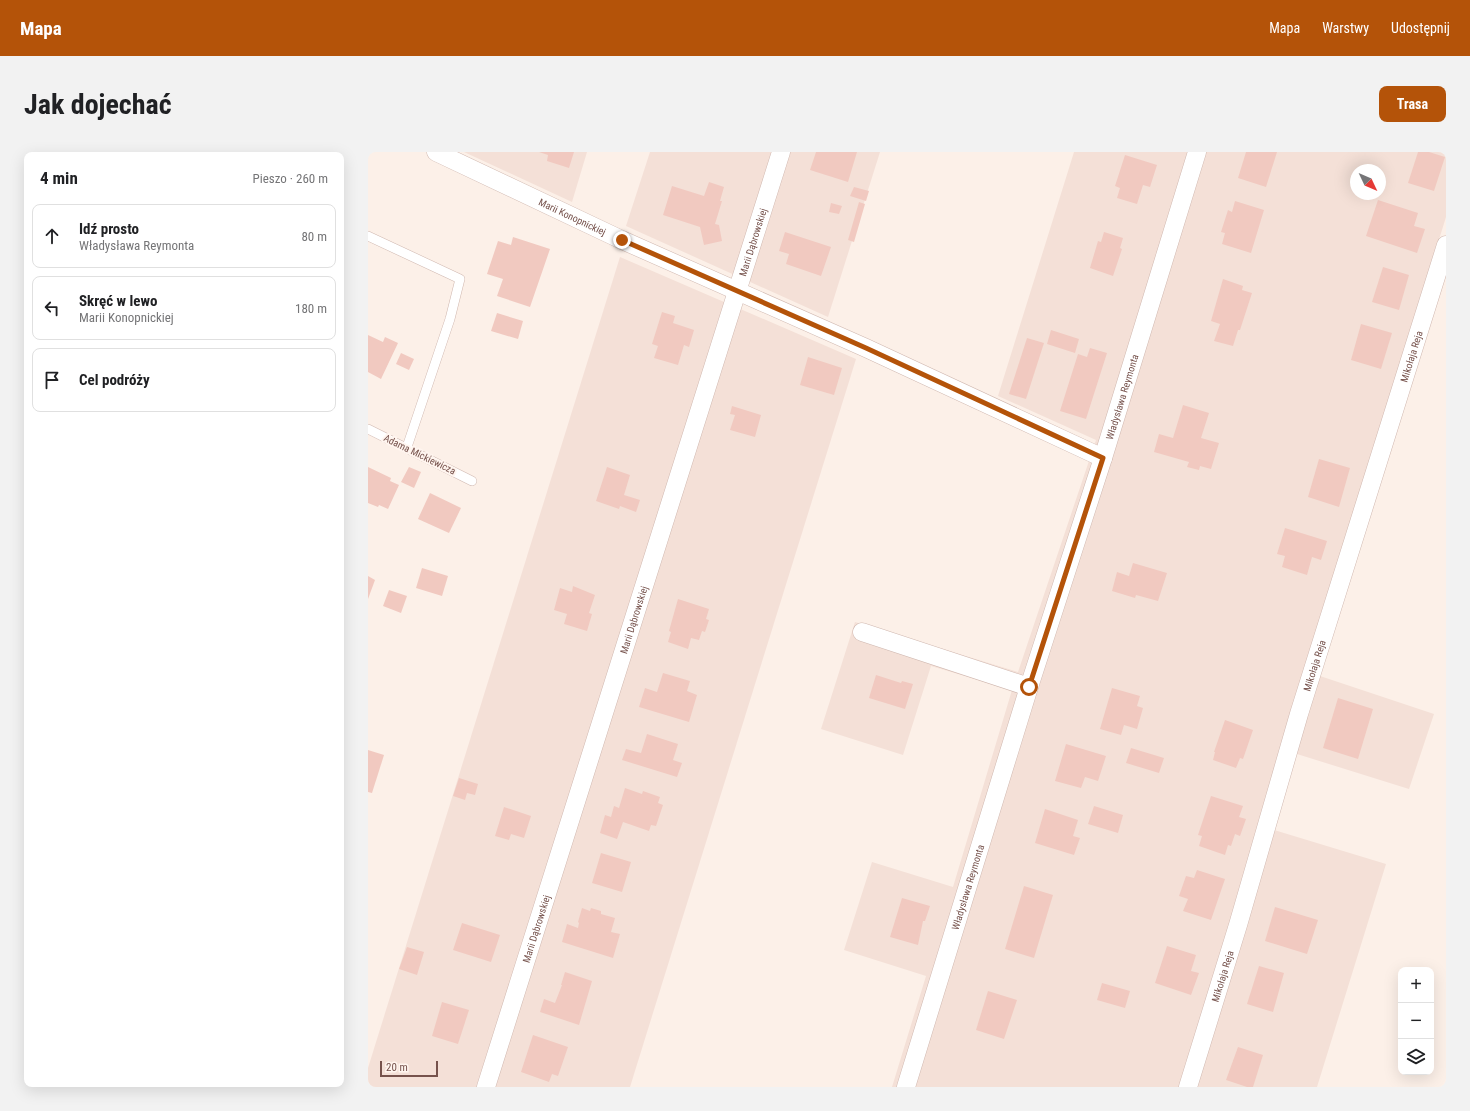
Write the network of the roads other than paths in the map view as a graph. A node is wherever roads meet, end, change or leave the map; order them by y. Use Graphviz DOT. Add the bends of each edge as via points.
graph roads {
  1 [pos="436,152"];
  2 [pos="781,152"];
  3 [pos="1197,152"];
  4 [pos="368,236"];
  5 [pos="1446,245"];
  6 [pos="737,290"];
  7 [pos="368,429"];
  8 [pos="407,447"];
  9 [pos="1103,458"];
  10 [pos="472,480"];
  11 [pos="862,632"];
  12 [pos="1029,687"];
  13 [pos="486,1087"];
  14 [pos="906,1087"];
  15 [pos="1188,1087"];
  1 -- 6 [label="street, Marii Konopnickiej" via="622,240"];
  2 -- 6 [label="street, Marii Dąbrowskiej"];
  3 -- 9 [label="street, Władysława Reymonta"];
  4 -- 8 [label="lane" via="460,279"];
  5 -- 15 [label="street, Mikołaja Reja" via="1298,714 1238,925"];
  6 -- 9 [label="street, Marii Konopnickiej"];
  6 -- 13 [label="street, Marii Dąbrowskiej"];
  7 -- 8 [label="lane, Adama Mickiewicza"];
  8 -- 10 [label="lane, Adama Mickiewicza"];
  9 -- 12 [label="street, Władysława Reymonta"];
  11 -- 12 [label="street"];
  12 -- 14 [label="street, Władysława Reymonta"];
}
